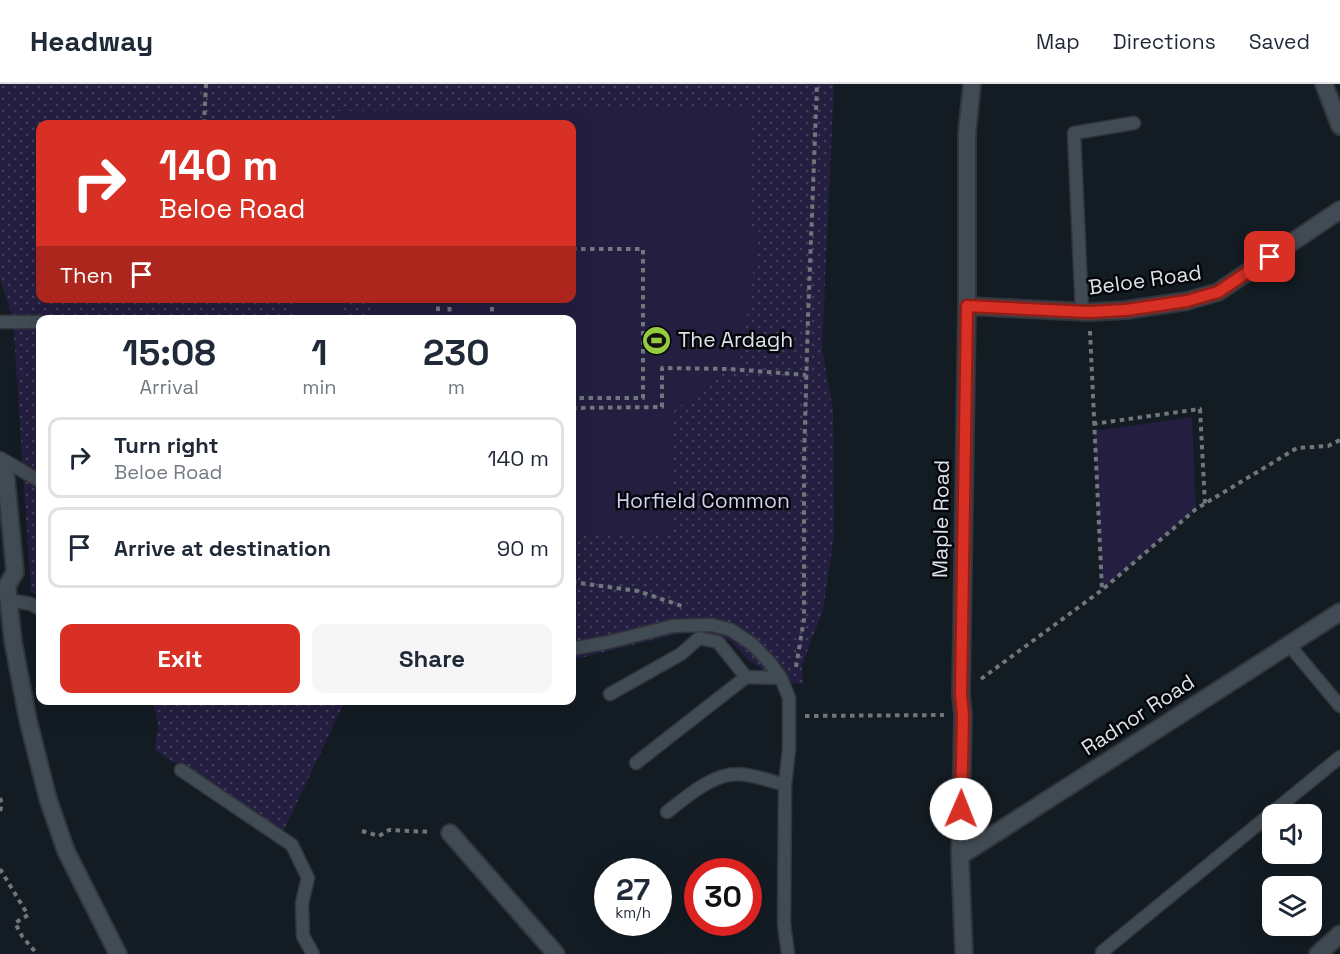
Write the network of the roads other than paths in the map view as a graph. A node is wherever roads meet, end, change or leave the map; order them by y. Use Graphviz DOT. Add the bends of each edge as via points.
graph roads {
  1 [pos="972,84"];
  2 [pos="1324,84"];
  3 [pos="1134,123"];
  4 [pos="1340,126"];
  5 [pos="1340,210"];
  6 [pos="967,306"];
  7 [pos="1086,312"];
  8 [pos="0,322"];
  9 [pos="36,322"];
  10 [pos="0,458"];
  11 [pos="0,469"];
  12 [pos="36,479"];
  13 [pos="4,493"];
  14 [pos="5,521"];
  15 [pos="5,588"];
  16 [pos="36,607"];
  17 [pos="1340,612"];
  18 [pos="1289,645"];
  19 [pos="576,648"];
  20 [pos="746,677"];
  21 [pos="780,678"];
  22 [pos="610,694"];
  23 [pos="1340,706"];
  24 [pos="1340,757"];
  25 [pos="636,763"];
  26 [pos="181,770"];
  27 [pos="785,785"];
  28 [pos="667,812"];
  29 [pos="450,833"];
  30 [pos="960,856"];
  31 [pos="1340,934"];
  32 [pos="118,954"];
  33 [pos="313,954"];
  34 [pos="556,954"];
  35 [pos="788,954"];
  36 [pos="964,954"];
  37 [pos="1102,954"];
  38 [pos="1318,954"];
  1 -- 6 [label="street, Maple Road"];
  2 -- 4 [label="street"];
  3 -- 7 [label="lane" via="1074,133"];
  5 -- 7 [label="street, Beloe Road" via="1218,292 1187,301"];
  6 -- 7 [label="street, Beloe Road"];
  6 -- 30 [label="street, Maple Road"];
  8 -- 9 [label="lane"];
  10 -- 12 [label="lane"];
  11 -- 13 [label="street" via="6,477"];
  13 -- 14 [label="street"];
  14 -- 15 [label="street" via="15,572"];
  15 -- 16 [label="lane"];
  15 -- 32 [label="street" via="26,709 48,799 66,851"];
  17 -- 18 [label="street, Radnor Road"];
  18 -- 23 [label="lane"];
  18 -- 30 [label="street, Radnor Road"];
  19 -- 21 [label="lane" via="673,626 712,625 731,630 752,644"];
  20 -- 21 [label="lane"];
  20 -- 22 [label="lane" via="718,642 699,638 681,654"];
  20 -- 25 [label="lane"];
  21 -- 27 [label="lane" via="789,698"];
  24 -- 37 [label="lane"];
  26 -- 33 [label="lane" via="292,845 308,878 302,903 303,936"];
  27 -- 28 [label="lane" via="752,776 725,775"];
  27 -- 35 [label="lane" via="784,924"];
  29 -- 34 [label="street"];
  30 -- 36 [label="street, Maple Road"];
  31 -- 38 [label="street"];
}
